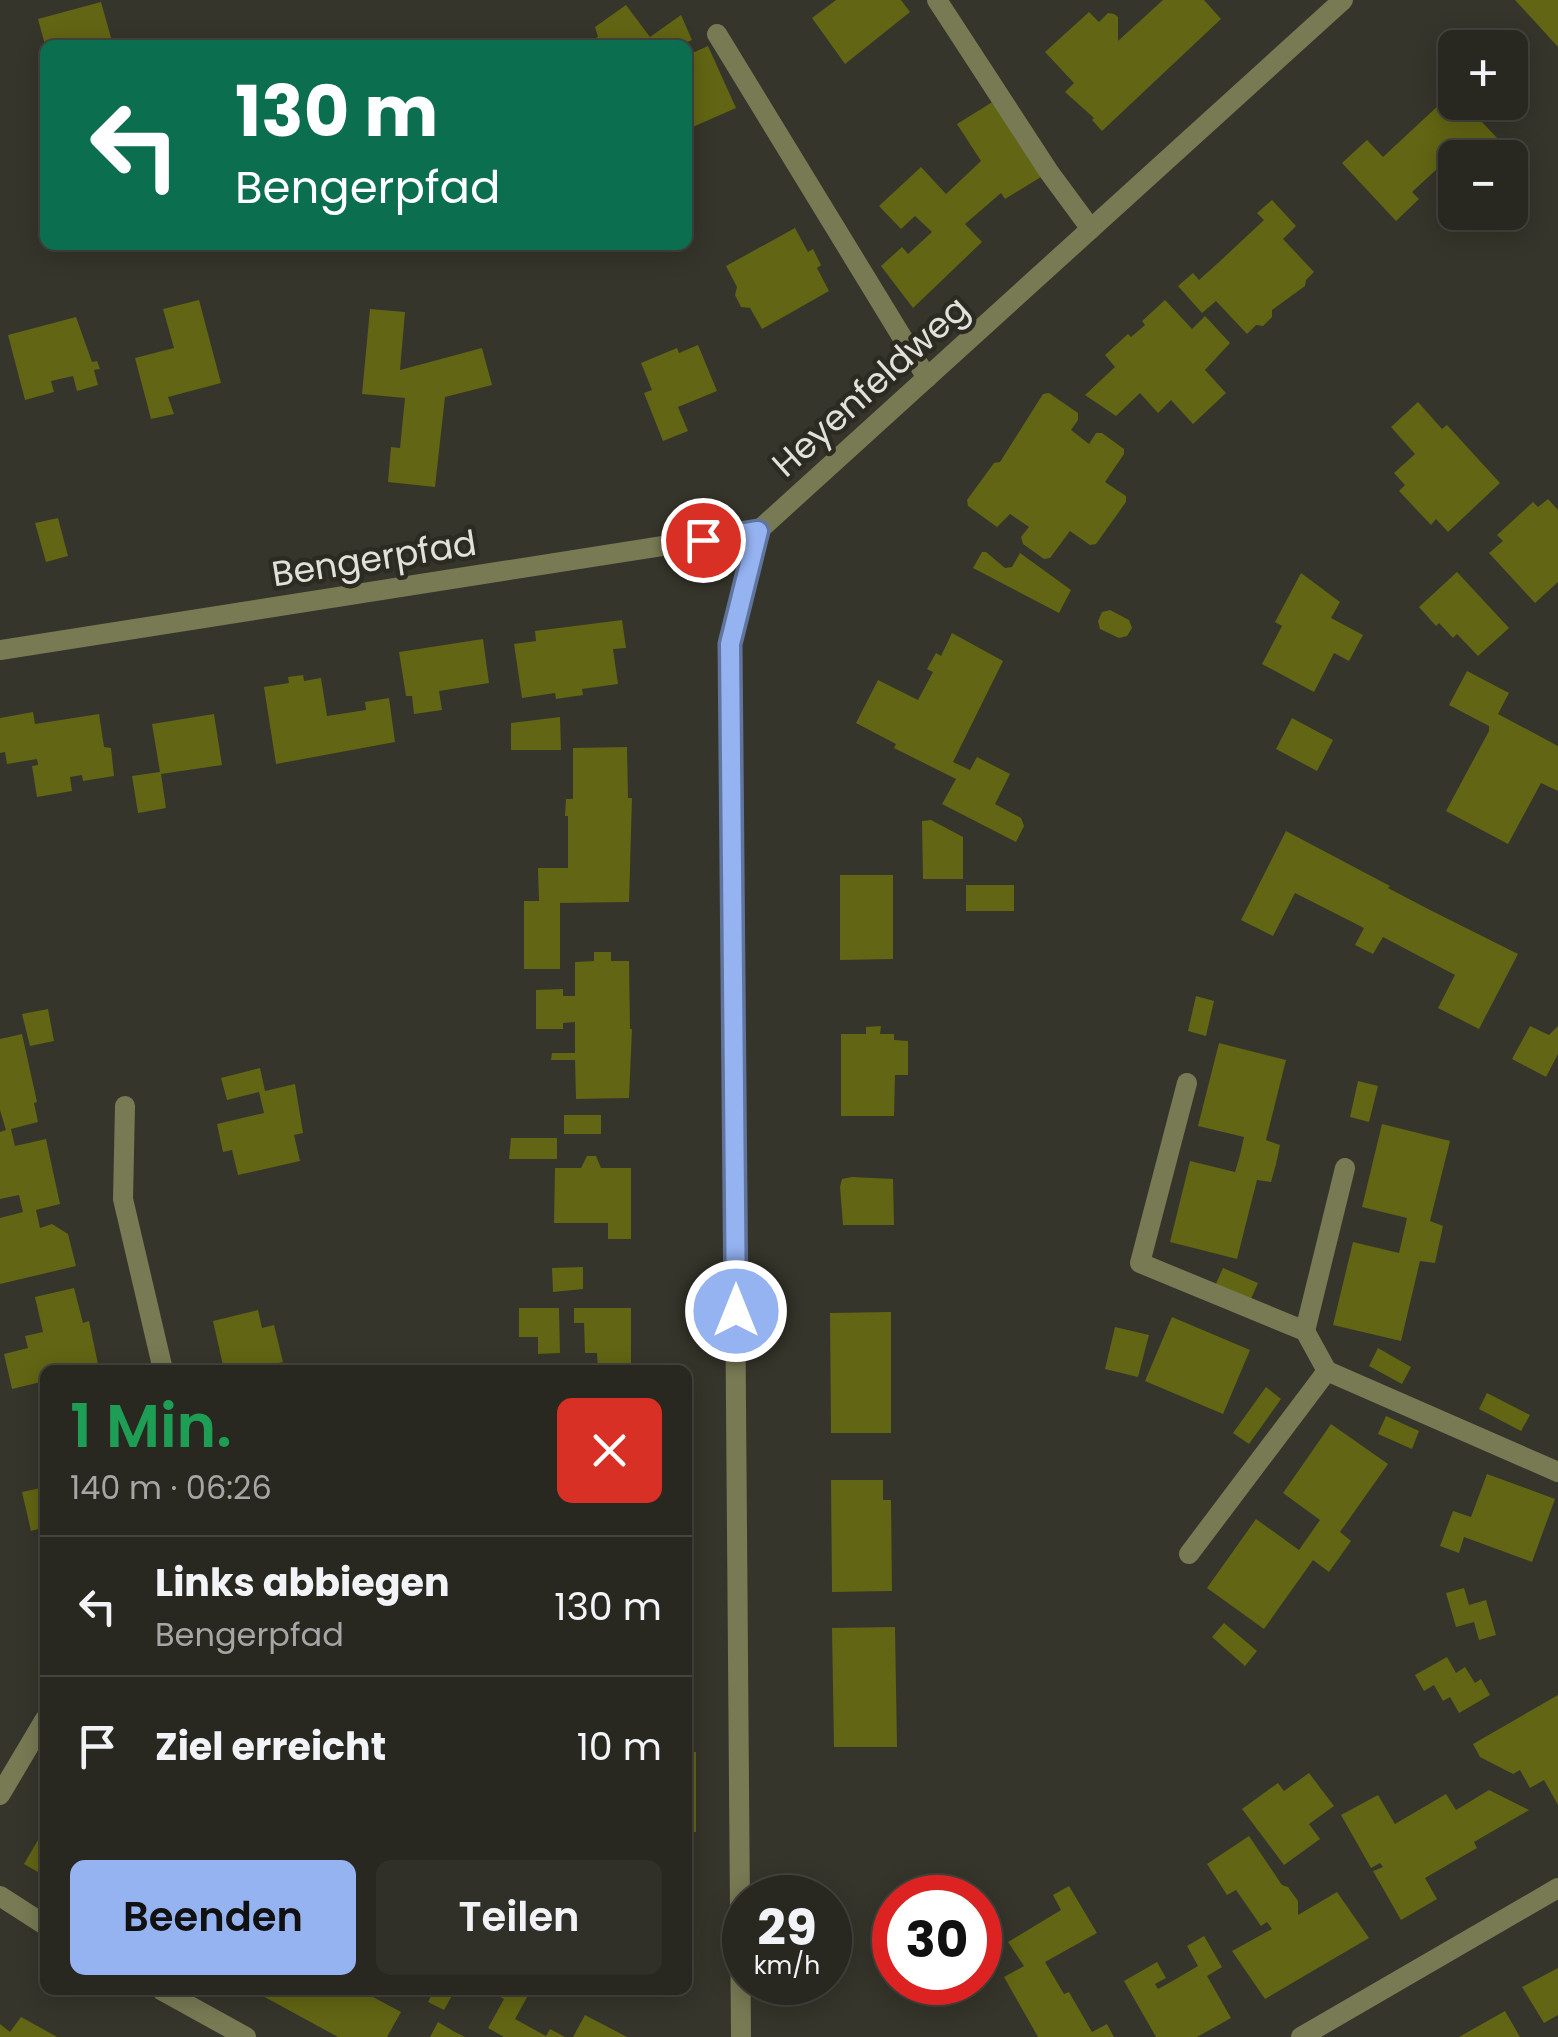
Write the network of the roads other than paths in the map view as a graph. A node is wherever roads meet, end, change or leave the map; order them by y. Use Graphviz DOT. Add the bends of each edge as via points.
graph roads {
  1 [pos="938,0"];
  2 [pos="1343,0"];
  3 [pos="717,34"];
  4 [pos="1091,229"];
  5 [pos="927,378"];
  6 [pos="758,531"];
  7 [pos="0,650"];
  8 [pos="1187,1083"];
  9 [pos="125,1106"];
  10 [pos="1345,1168"];
  11 [pos="1305,1331"];
  12 [pos="162,1365"];
  13 [pos="1326,1371"];
  14 [pos="1558,1472"];
  15 [pos="1188,1554"];
  16 [pos="40,1728"];
  17 [pos="0,1796"];
  18 [pos="1558,1888"];
  19 [pos="0,1896"];
  20 [pos="40,1921"];
  21 [pos="170,1995"];
  22 [pos="246,2037"];
  23 [pos="741,2037"];
  24 [pos="1300,2037"];
  1 -- 4 [label="street"];
  2 -- 4 [label="street, Heyenfeldweg"];
  3 -- 5 [label="street"];
  4 -- 5 [label="street, Heyenfeldweg"];
  5 -- 6 [label="street, Heyenfeldweg"];
  6 -- 7 [label="street, Bengerpfad"];
  6 -- 23 [label="street" via="730,644"];
  8 -- 11 [label="street" via="1140,1263"];
  9 -- 12 [label="street" via="123,1199"];
  10 -- 11 [label="street"];
  11 -- 13 [label="street"];
  13 -- 14 [label="street"];
  13 -- 15 [label="street"];
  16 -- 17 [label="street"];
  18 -- 24 [label="street"];
  19 -- 20 [label="street"];
  21 -- 22 [label="street"];
}
